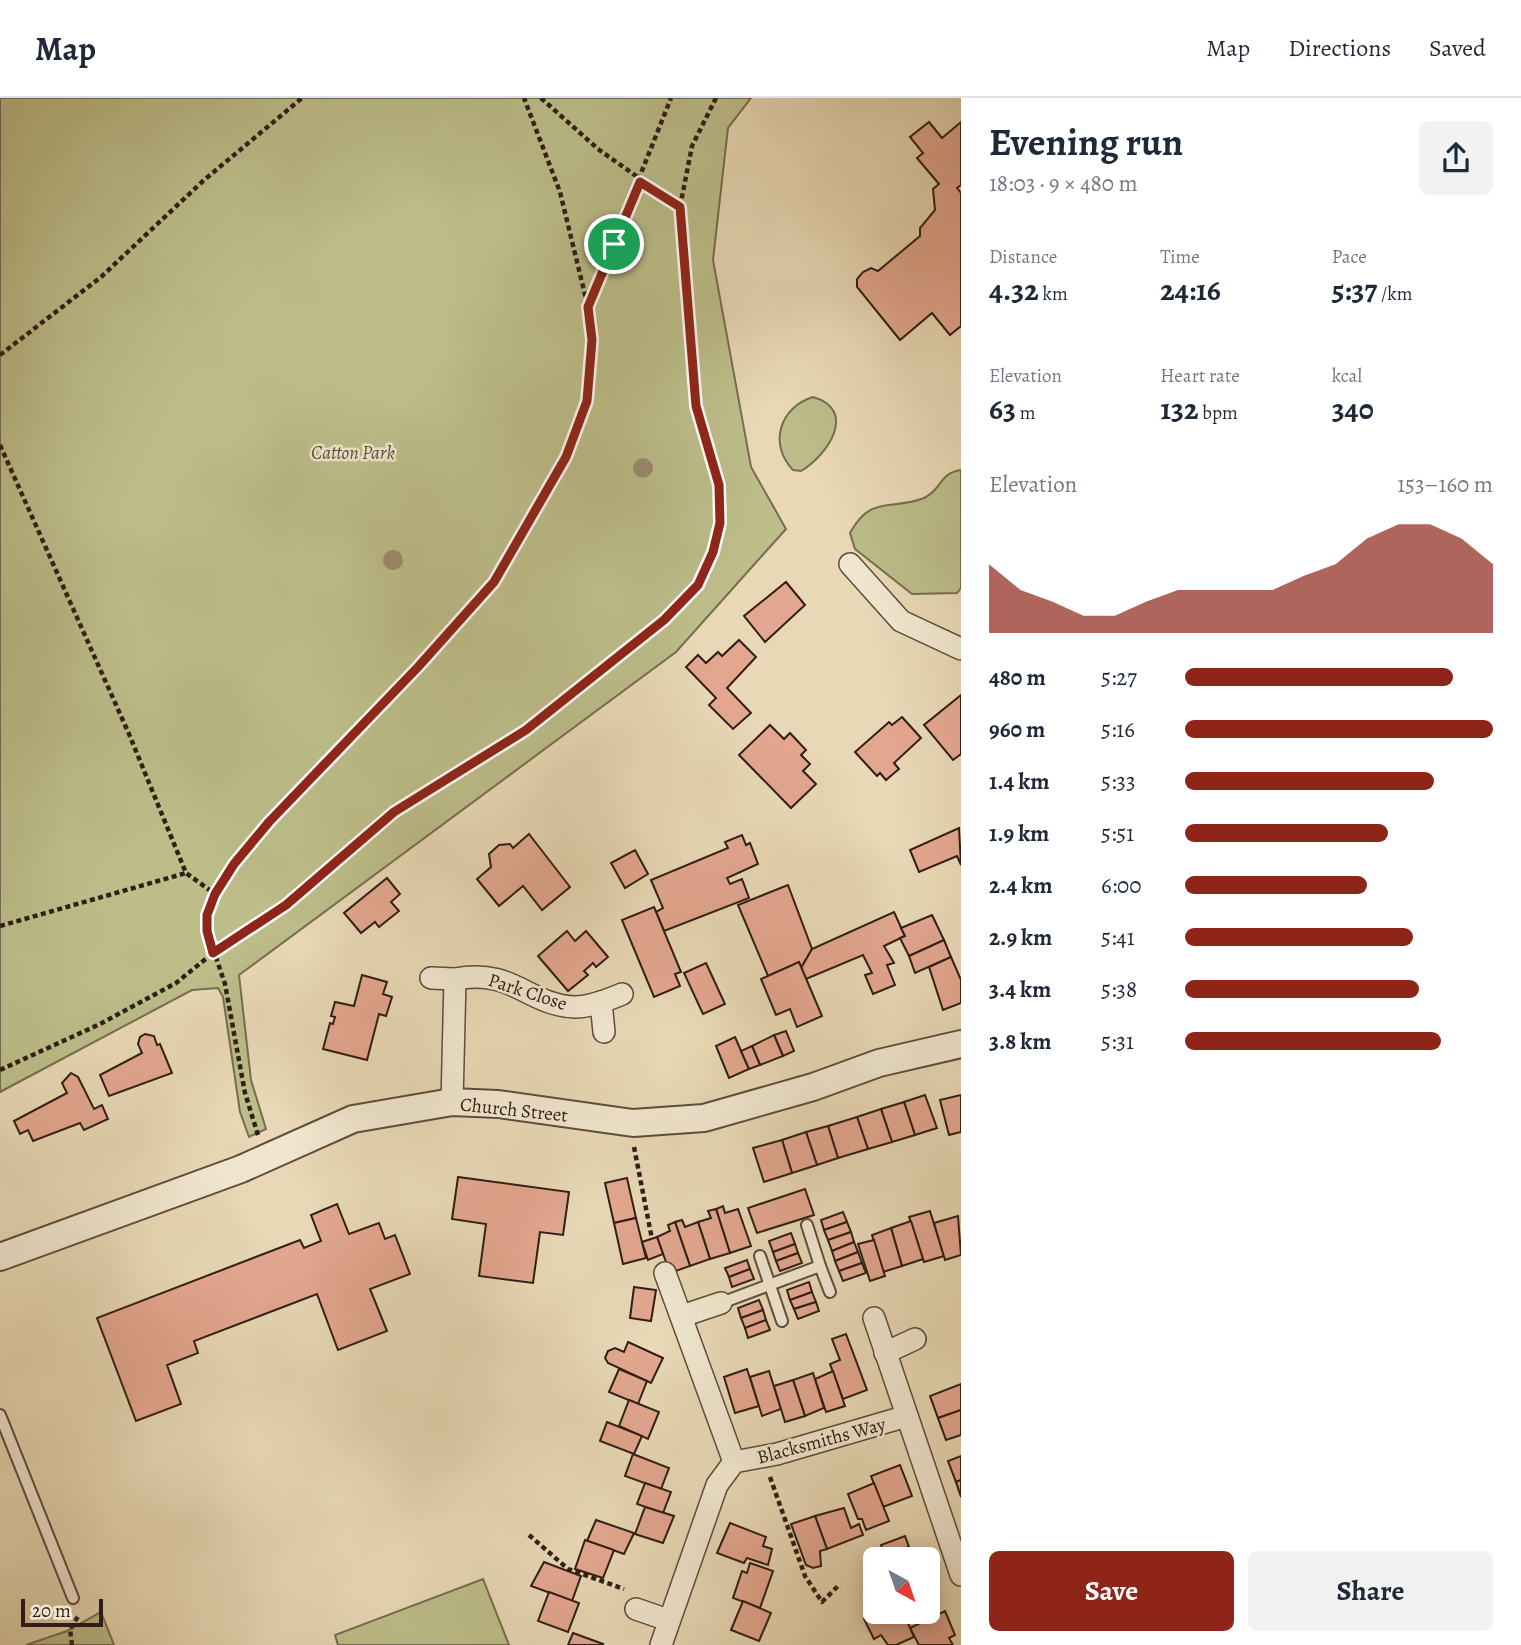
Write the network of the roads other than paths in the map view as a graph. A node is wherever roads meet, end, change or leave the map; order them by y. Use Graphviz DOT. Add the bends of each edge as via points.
graph roads {
  1 [pos="850,564"];
  2 [pos="961,649"];
  3 [pos="430,978"];
  4 [pos="455,979"];
  5 [pos="622,994"];
  6 [pos="601,1002"];
  7 [pos="604,1032"];
  8 [pos="961,1044"];
  9 [pos="452,1102"];
  10 [pos="807,1225"];
  11 [pos="760,1256"];
  12 [pos="0,1257"];
  13 [pos="820,1266"];
  14 [pos="665,1273"];
  15 [pos="770,1285"];
  16 [pos="830,1292"];
  17 [pos="720,1303"];
  18 [pos="682,1316"];
  19 [pos="874,1318"];
  20 [pos="782,1321"];
  21 [pos="915,1339"];
  22 [pos="885,1353"];
  23 [pos="0,1415"];
  24 [pos="907,1416"];
  25 [pos="734,1462"];
  26 [pos="961,1575"];
  27 [pos="73,1598"];
  28 [pos="635,1601"];
  29 [pos="668,1620"];
  30 [pos="661,1645"];
  1 -- 2 [label="street" via="901,621"];
  3 -- 4 [label="street, Park Close"];
  4 -- 6 [label="street, Park Close" via="497,977 575,1007"];
  4 -- 9 [label="street"];
  5 -- 6 [label="street, Park Close"];
  6 -- 7 [label="street"];
  8 -- 9 [label="street, Church Street" via="879,1063 704,1118 633,1123"];
  9 -- 12 [label="street, Church Street" via="353,1119 247,1166"];
  10 -- 13 [label="lane"];
  11 -- 15 [label="lane"];
  13 -- 15 [label="lane"];
  13 -- 16 [label="lane"];
  14 -- 18 [label="street, Blacksmiths Way"];
  15 -- 17 [label="lane"];
  15 -- 20 [label="lane"];
  17 -- 18 [label="street"];
  18 -- 25 [label="street, Blacksmiths Way"];
  19 -- 22 [label="street, Blacksmiths Way"];
  21 -- 22 [label="street"];
  22 -- 24 [label="street, Blacksmiths Way"];
  23 -- 27 [label="lane"];
  24 -- 25 [label="street, Blacksmiths Way"];
  24 -- 26 [label="street, Blacksmiths Way"];
  25 -- 29 [label="street, Blacksmiths Way" via="717,1485"];
  28 -- 29 [label="street"];
  29 -- 30 [label="street, Blacksmiths Way"];
}
